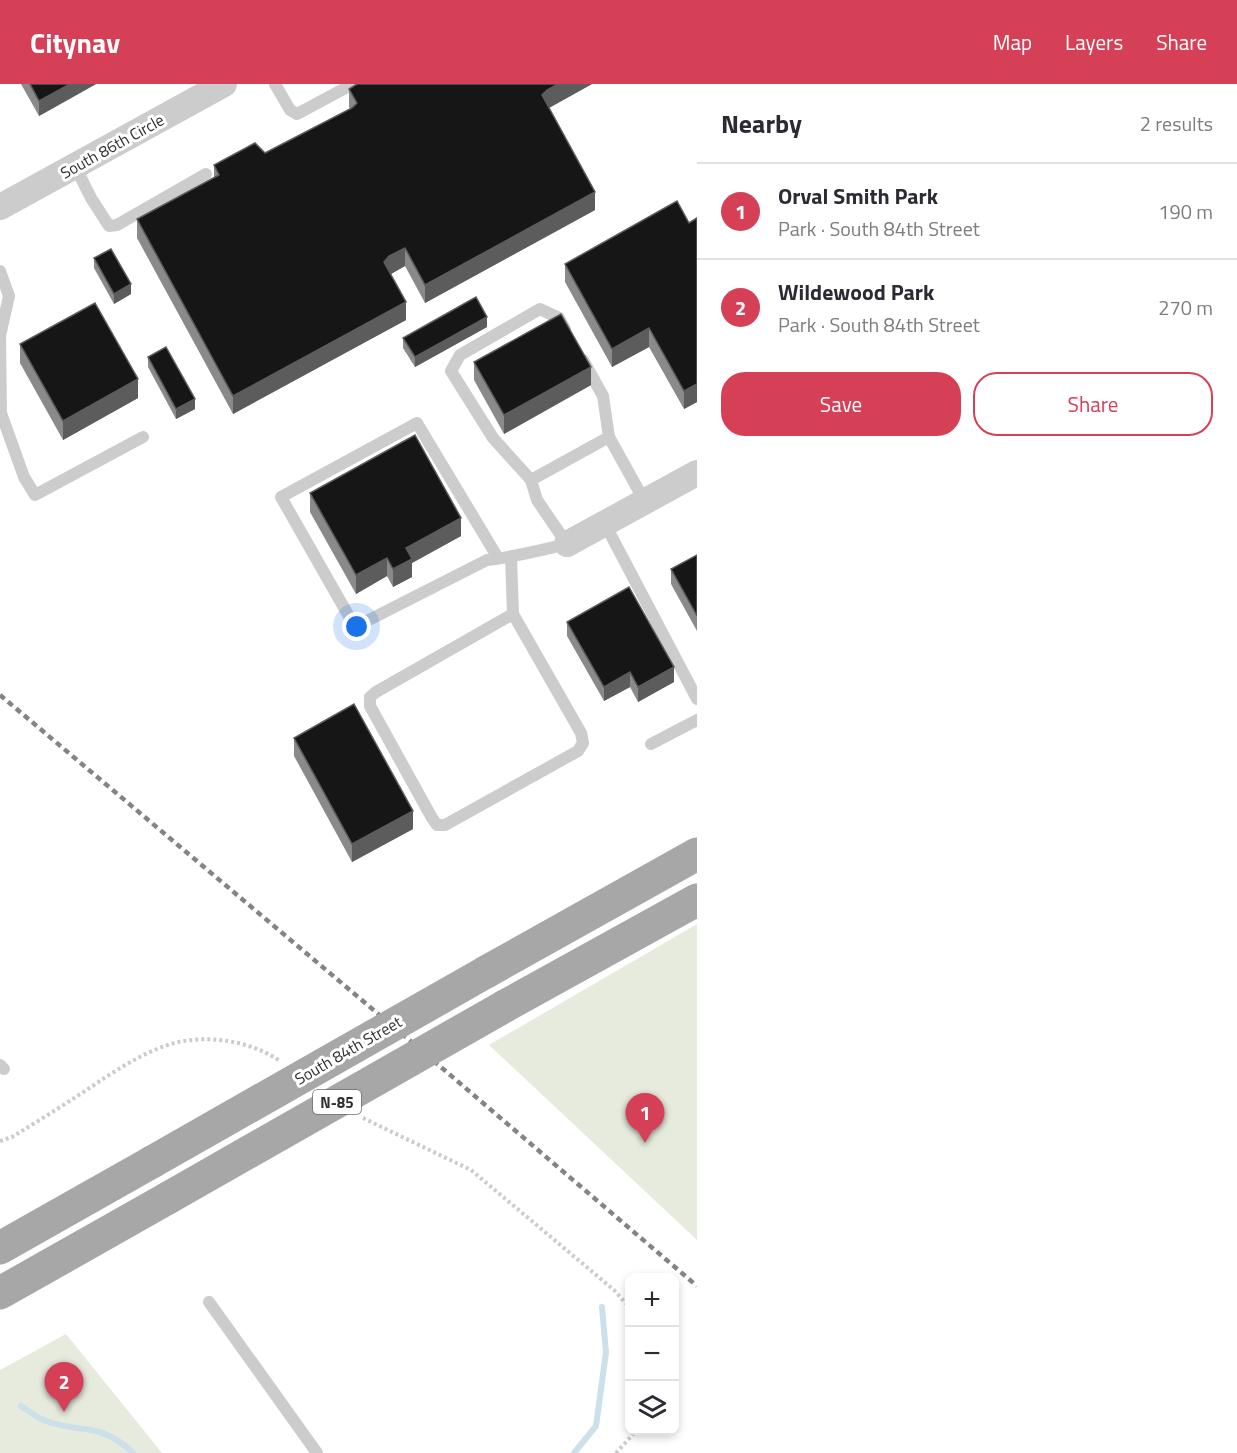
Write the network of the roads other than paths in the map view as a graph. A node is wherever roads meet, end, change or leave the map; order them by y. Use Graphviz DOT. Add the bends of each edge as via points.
graph roads {
  1 [pos="224,84"];
  2 [pos="275,84"];
  3 [pos="353,84"];
  4 [pos="75,166"];
  5 [pos="206,174"];
  6 [pos="0,207"];
  7 [pos="0,272"];
  8 [pos="143,437"];
  9 [pos="609,437"];
  10 [pos="697,473"];
  11 [pos="531,480"];
  12 [pos="645,502"];
  13 [pos="605,524"];
  14 [pos="567,544"];
  15 [pos="512,557"];
  16 [pos="498,558"];
  17 [pos="513,614"];
  18 [pos="697,699"];
  19 [pos="697,720"];
  20 [pos="651,744"];
  21 [pos="697,854"];
  22 [pos="697,900"];
  23 [pos="0,1248"];
  24 [pos="0,1293"];
  25 [pos="209,1302"];
  26 [pos="317,1453"];
  1 -- 4 [label="street, South 86th Circle"];
  2 -- 3 [label="lane" via="290,110 297,114"];
  4 -- 5 [label="lane" via="109,226"];
  4 -- 6 [label="street, South 86th Circle"];
  7 -- 8 [label="lane" via="9,297 0,336 1,413 24,477 35,495"];
  9 -- 11 [label="lane"];
  9 -- 11 [label="lane" via="603,396 559,318 540,309 460,355 451,371 493,438"];
  9 -- 12 [label="lane"];
  10 -- 12 [label="street"];
  11 -- 14 [label="lane" via="537,500"];
  12 -- 13 [label="street"];
  13 -- 14 [label="street"];
  13 -- 18 [label="lane"];
  14 -- 15 [label="lane"];
  15 -- 16 [label="lane"];
  15 -- 17 [label="lane"];
  16 -- 16 [label="lane" via="355,627 281,497 417,423"];
  17 -- 17 [label="lane" via="581,733 582,743 578,751 445,825 437,825 370,706 370,697"];
  19 -- 20 [label="lane"];
  21 -- 23 [label="main road, South 84th Street / N-85, bridge"];
  22 -- 24 [label="main road, N-85, bridge"];
  25 -- 26 [label="lane"];
}
